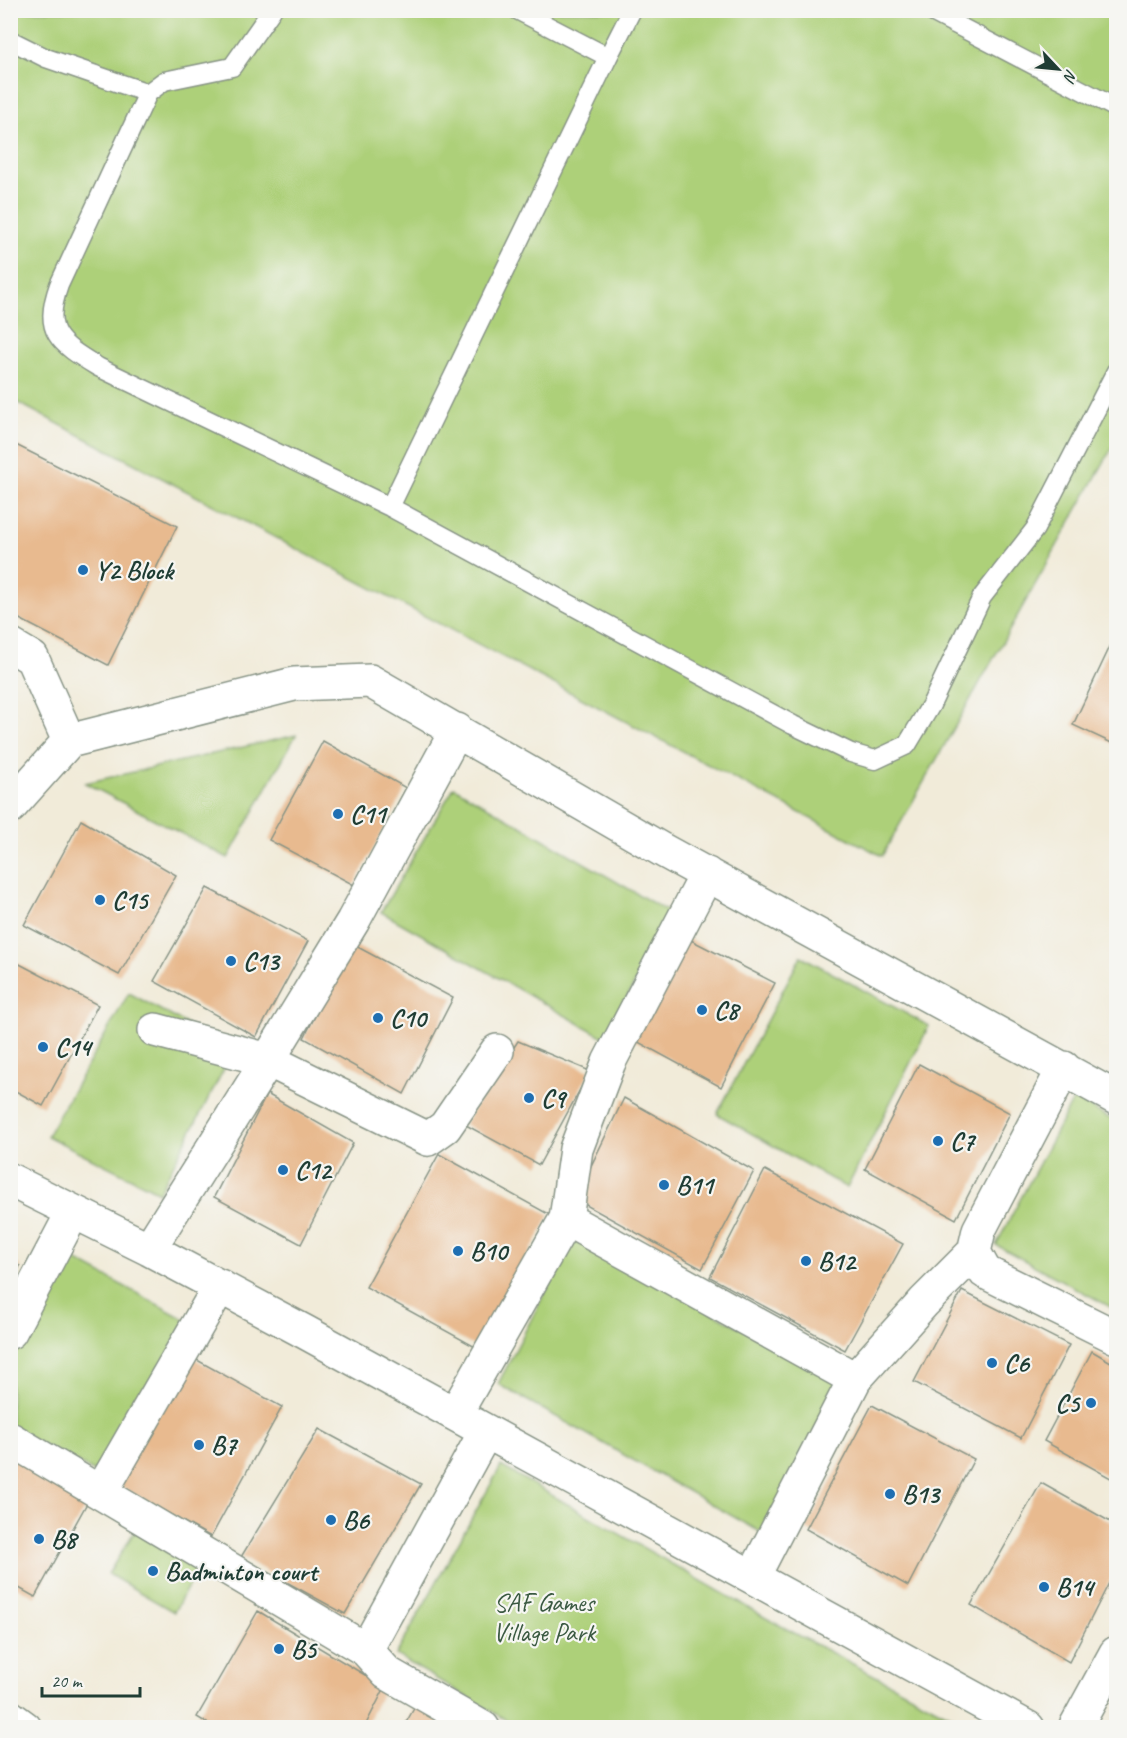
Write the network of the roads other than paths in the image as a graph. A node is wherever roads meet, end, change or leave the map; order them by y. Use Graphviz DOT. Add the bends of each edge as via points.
graph roads {
  1 [pos="272,10"];
  2 [pos="517,10"];
  3 [pos="632,10"];
  4 [pos="928,10"];
  5 [pos="10,40"];
  6 [pos="608,57"];
  7 [pos="148,93"];
  8 [pos="1116,108"];
  9 [pos="1116,371"];
  10 [pos="390,507"];
  11 [pos="10,645"];
  12 [pos="457,730"];
  13 [pos="69,741"];
  14 [pos="10,807"];
  15 [pos="707,874"];
  16 [pos="154,1030"];
  17 [pos="497,1051"];
  18 [pos="268,1060"];
  19 [pos="1064,1068"];
  20 [pos="1116,1098"];
  21 [pos="10,1180"];
  22 [pos="73,1212"];
  23 [pos="566,1219"];
  24 [pos="149,1249"];
  25 [pos="974,1252"];
  26 [pos="220,1286"];
  27 [pos="10,1332"];
  28 [pos="1116,1337"];
  29 [pos="855,1379"];
  30 [pos="455,1414"];
  31 [pos="486,1431"];
  32 [pos="10,1439"];
  33 [pos="101,1492"];
  34 [pos="753,1577"];
  35 [pos="366,1650"];
  36 [pos="1116,1653"];
  37 [pos="10,1717"];
  38 [pos="25,1728"];
  39 [pos="483,1728"];
  40 [pos="1028,1728"];
  41 [pos="1075,1728"];
  1 -- 7 [label="lane" via="232,67 164,81"];
  2 -- 6 [label="lane"];
  3 -- 6 [label="lane"];
  4 -- 8 [label="lane"];
  5 -- 7 [label="lane" via="46,58"];
  6 -- 10 [label="lane"];
  7 -- 10 [label="lane" via="60,285 52,307 54,332 72,351 98,367"];
  9 -- 10 [label="lane" via="1035,528 982,597 931,705 907,745 875,760 793,725"];
  11 -- 13 [label="street" via="32,658"];
  12 -- 13 [label="street" via="370,681 294,684"];
  12 -- 15 [label="street"];
  12 -- 18 [label="street" via="353,921"];
  13 -- 14 [label="street"];
  15 -- 19 [label="street"];
  15 -- 23 [label="street" via="609,1062 576,1149"];
  16 -- 18 [label="street"];
  17 -- 18 [label="street" via="445,1126 428,1139"];
  18 -- 24 [label="street"];
  19 -- 20 [label="street"];
  19 -- 25 [label="street" via="979,1230"];
  21 -- 22 [label="street"];
  22 -- 24 [label="street"];
  22 -- 27 [label="street"];
  23 -- 29 [label="street"];
  23 -- 30 [label="street"];
  24 -- 26 [label="street"];
  25 -- 28 [label="street" via="985,1272"];
  25 -- 29 [label="street"];
  26 -- 30 [label="street"];
  26 -- 33 [label="street"];
  29 -- 34 [label="street"];
  30 -- 31 [label="street"];
  31 -- 34 [label="street"];
  31 -- 35 [label="street"];
  32 -- 33 [label="street"];
  33 -- 35 [label="street"];
  34 -- 40 [label="street"];
  35 -- 39 [label="street" via="387,1673"];
  36 -- 41 [label="street"];
  37 -- 38 [label="street"];
}
